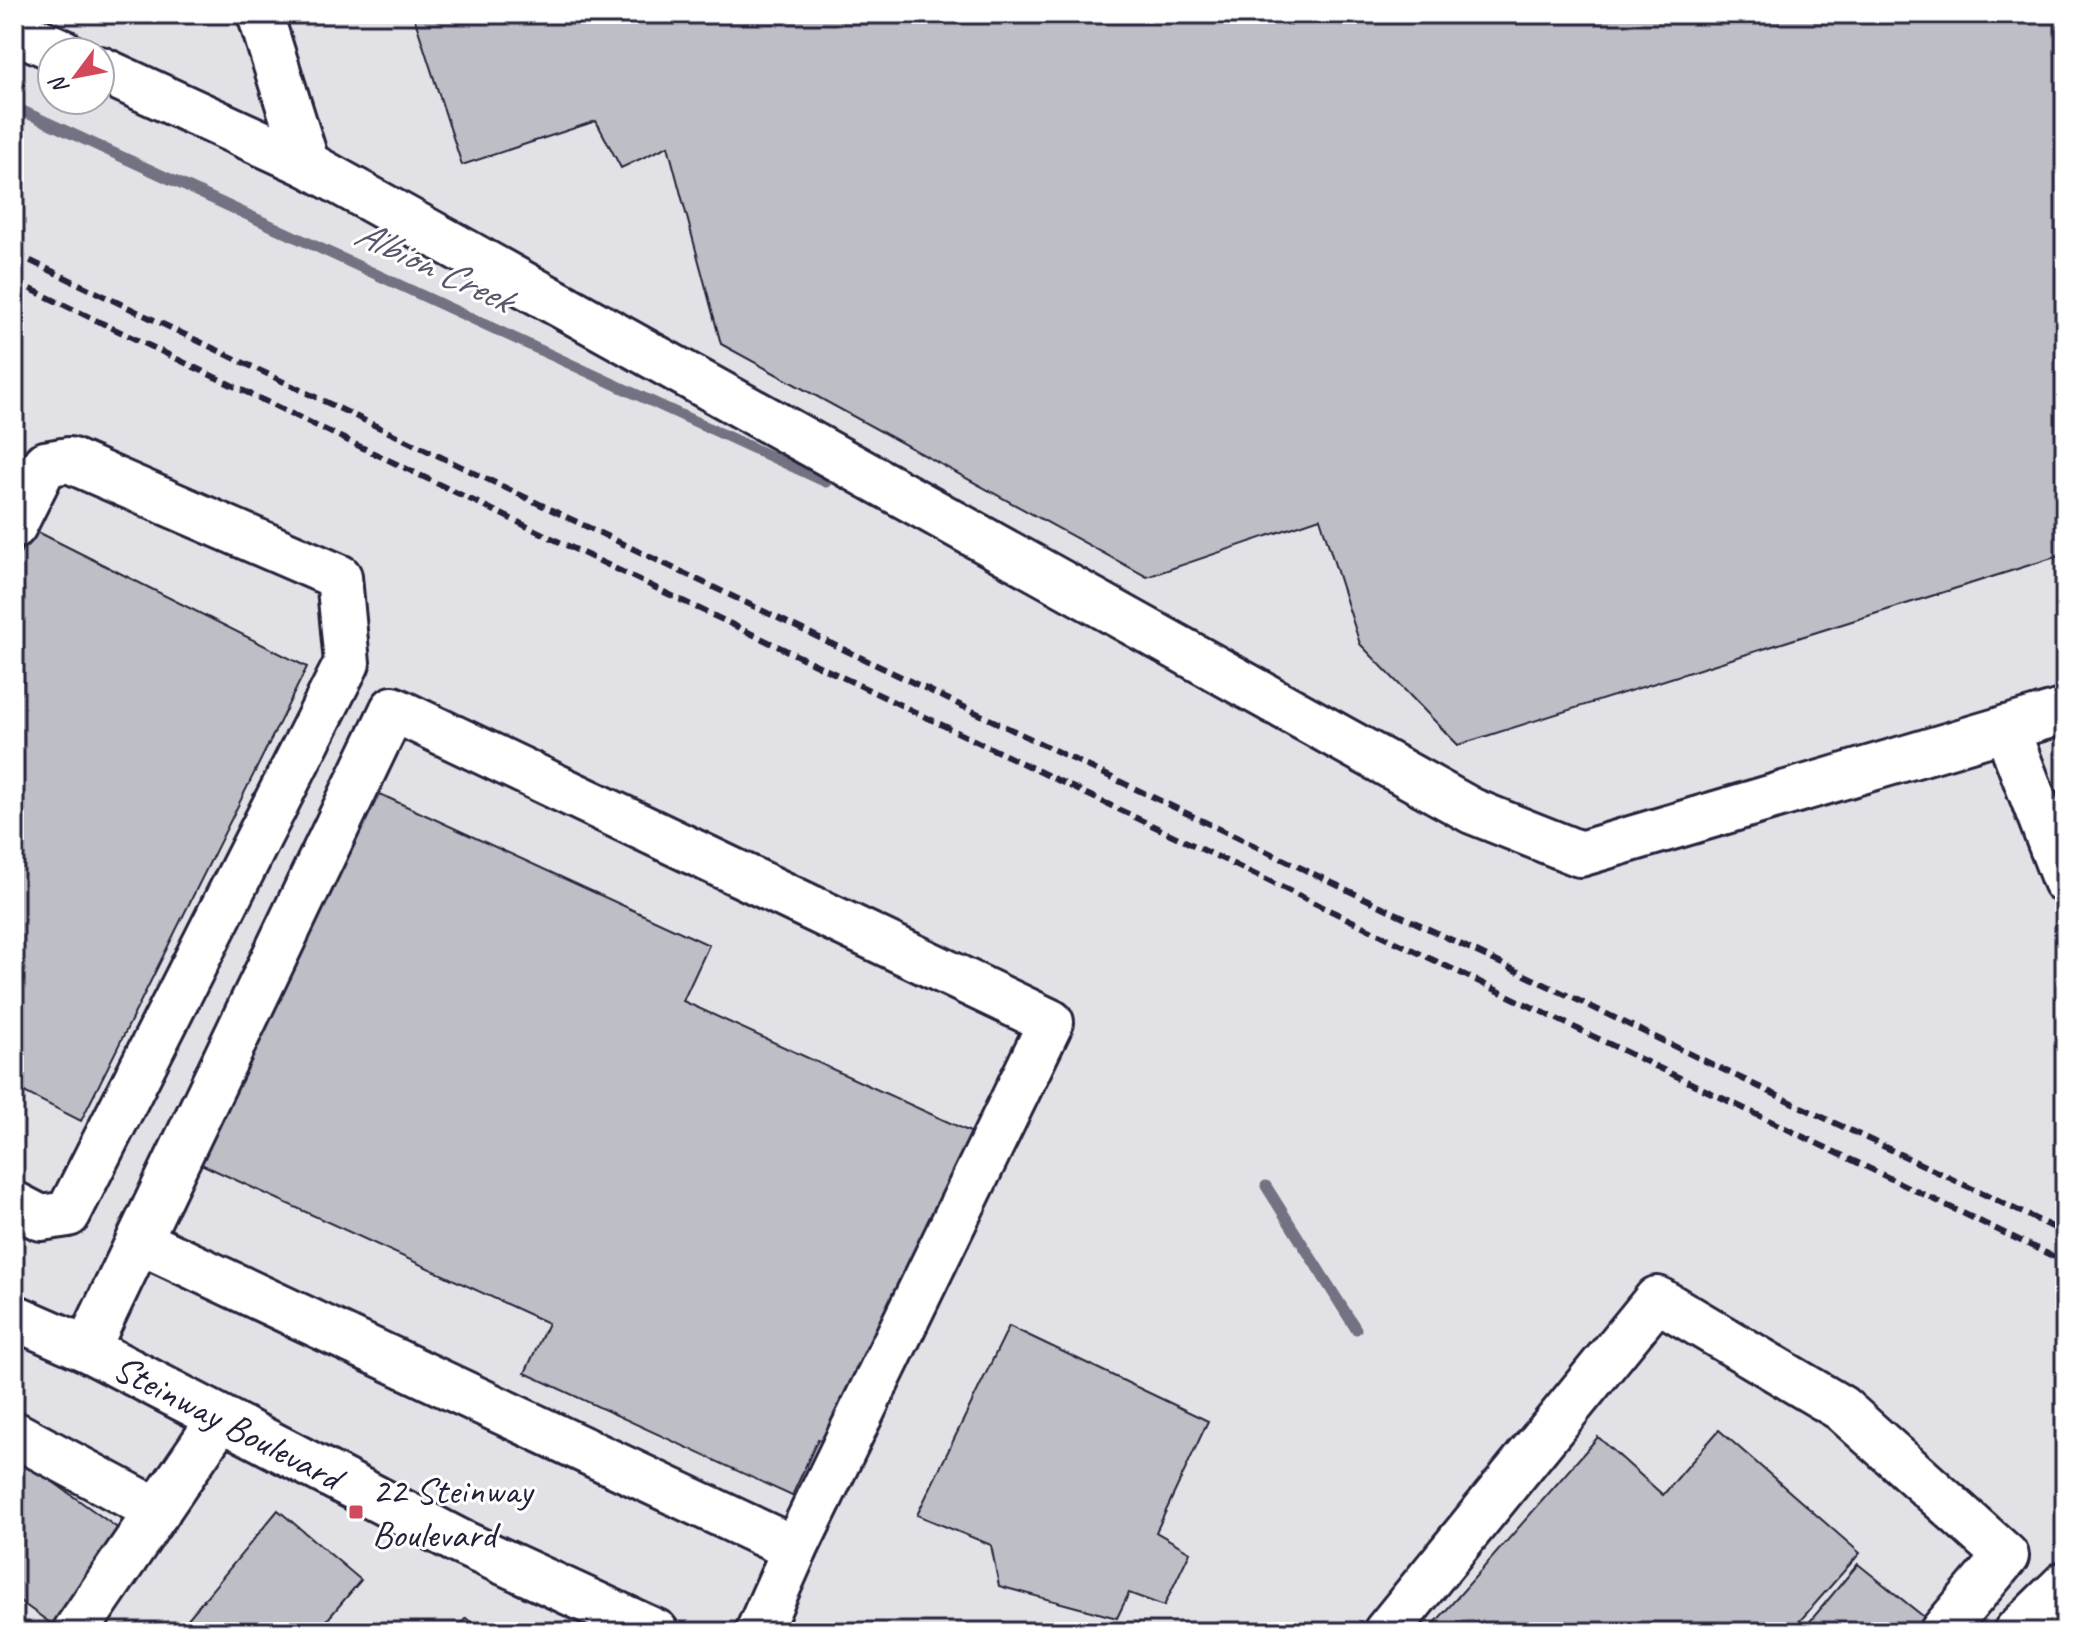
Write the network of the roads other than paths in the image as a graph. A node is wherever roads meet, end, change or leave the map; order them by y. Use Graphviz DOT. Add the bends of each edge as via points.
graph roads {
  1 [pos="260,14"];
  2 [pos="14,30"];
  3 [pos="36,40"];
  4 [pos="116,76"];
  5 [pos="307,164"];
  6 [pos="14,526"];
  7 [pos="2065,711"];
  8 [pos="2006,728"];
  9 [pos="2065,881"];
  10 [pos="14,1204"];
  11 [pos="139,1241"];
  12 [pos="14,1317"];
  13 [pos="87,1349"];
  14 [pos="220,1419"];
  15 [pos="14,1434"];
  16 [pos="158,1511"];
  17 [pos="795,1549"];
  18 [pos="2065,1584"];
  19 [pos="75,1632"];
  20 [pos="656,1632"];
  21 [pos="758,1632"];
  22 [pos="1386,1632"];
  23 [pos="1942,1632"];
  24 [pos="2016,1632"];
  1 -- 5 [label="street"];
  2 -- 3 [label="street"];
  4 -- 5 [label="street"];
  5 -- 8 [label="street" via="1472,811 1580,854"];
  6 -- 10 [label="street" via="45,464 69,460 339,577 347,663 68,1214 41,1218"];
  7 -- 8 [label="street"];
  8 -- 9 [label="street"];
  11 -- 13 [label="street"];
  11 -- 17 [label="street"];
  11 -- 17 [label="street" via="393,709 1051,1022"];
  12 -- 13 [label="street, Steinway Boulevard"];
  13 -- 14 [label="street, Steinway Boulevard"];
  14 -- 16 [label="street"];
  14 -- 20 [label="street, Steinway Boulevard" via="460,1542"];
  15 -- 16 [label="street"];
  16 -- 19 [label="street"];
  17 -- 21 [label="street"];
  18 -- 24 [label="street"];
  22 -- 23 [label="street" via="1657,1299 1841,1408 2006,1556"];
}
